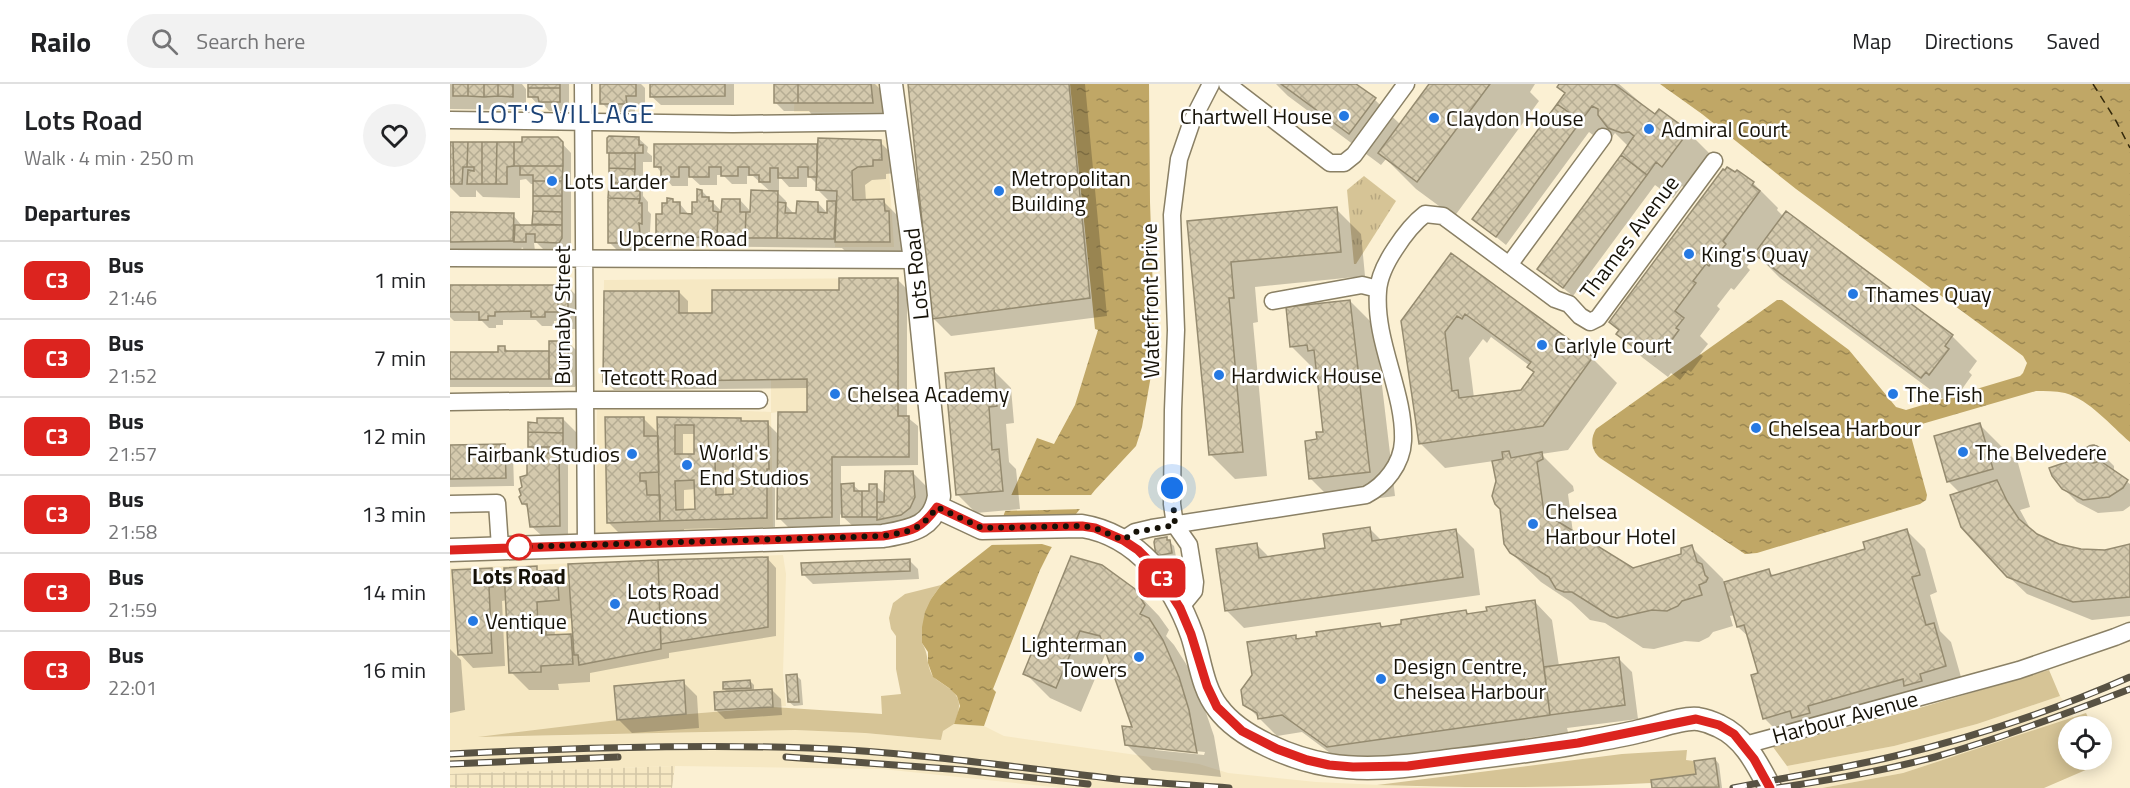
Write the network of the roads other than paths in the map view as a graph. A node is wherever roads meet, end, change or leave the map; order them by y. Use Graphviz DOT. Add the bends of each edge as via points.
graph roads {
  1 [pos="583,84"];
  2 [pos="891,84"];
  3 [pos="1211,84"];
  4 [pos="1227,84"];
  5 [pos="1406,84"];
  6 [pos="450,120"];
  7 [pos="584,121"];
  8 [pos="897,122"];
  9 [pos="1603,137"];
  10 [pos="1714,161"];
  11 [pos="450,258"];
  12 [pos="584,260"];
  13 [pos="915,260"];
  14 [pos="1509,265"];
  15 [pos="1378,289"];
  16 [pos="1274,301"];
  17 [pos="584,400"];
  18 [pos="759,400"];
  19 [pos="450,402"];
  20 [pos="450,504"];
  21 [pos="937,507"];
  22 [pos="1175,525"];
  23 [pos="1123,540"];
  24 [pos="586,546"];
  25 [pos="500,547"];
  26 [pos="450,550"];
  27 [pos="1180,608"];
  28 [pos="2130,631"];
  29 [pos="1745,745"];
  30 [pos="1770,788"];
  1 -- 7 [label="street, Burnaby Street"];
  2 -- 8 [label="street, Lots Road"];
  3 -- 22 [label="street, Waterfront Drive" via="1192,121 1179,159 1173,195"];
  4 -- 5 [label="street" via="1330,163 1344,164 1354,156"];
  6 -- 7 [label="street"];
  7 -- 8 [label="street"];
  7 -- 12 [label="street, Burnaby Street"];
  8 -- 13 [label="street, Lots Road"];
  9 -- 14 [label="street"];
  10 -- 14 [label="street, Thames Avenue" via="1598,318 1590,322"];
  11 -- 12 [label="street, Upcerne Road"];
  12 -- 13 [label="street, Upcerne Road"];
  12 -- 17 [label="street, Burnaby Street"];
  13 -- 21 [label="street, Lots Road"];
  14 -- 15 [label="street, Thames Avenue" via="1443,216 1425,214 1407,231 1391,255"];
  15 -- 16 [label="street" via="1362,285"];
  15 -- 22 [label="street" via="1378,314 1401,416 1403,442 1396,464 1379,489 1366,495"];
  17 -- 18 [label="street, Tetcott Road"];
  17 -- 19 [label="street, Tetcott Road"];
  17 -- 24 [label="street, Burnaby Street"];
  20 -- 25 [label="street" via="497,502"];
  21 -- 23 [label="street, Harbour Avenue" via="969,524 990,528 1076,526 1095,528"];
  21 -- 24 [label="street" via="922,526 883,536"];
  22 -- 23 [label="street" via="1135,532"];
  22 -- 27 [label="street" via="1189,544 1195,582 1194,591"];
  23 -- 27 [label="street, Harbour Avenue" via="1151,563"];
  24 -- 25 [label="street"];
  25 -- 26 [label="street"];
  27 -- 29 [label="street, Harbour Avenue" via="1217,707 1242,731 1307,760 1353,767 1408,766 1578,743 1696,719 1719,725"];
  28 -- 29 [label="street, Harbour Avenue" via="2019,670"];
  29 -- 30 [label="street"];
}
